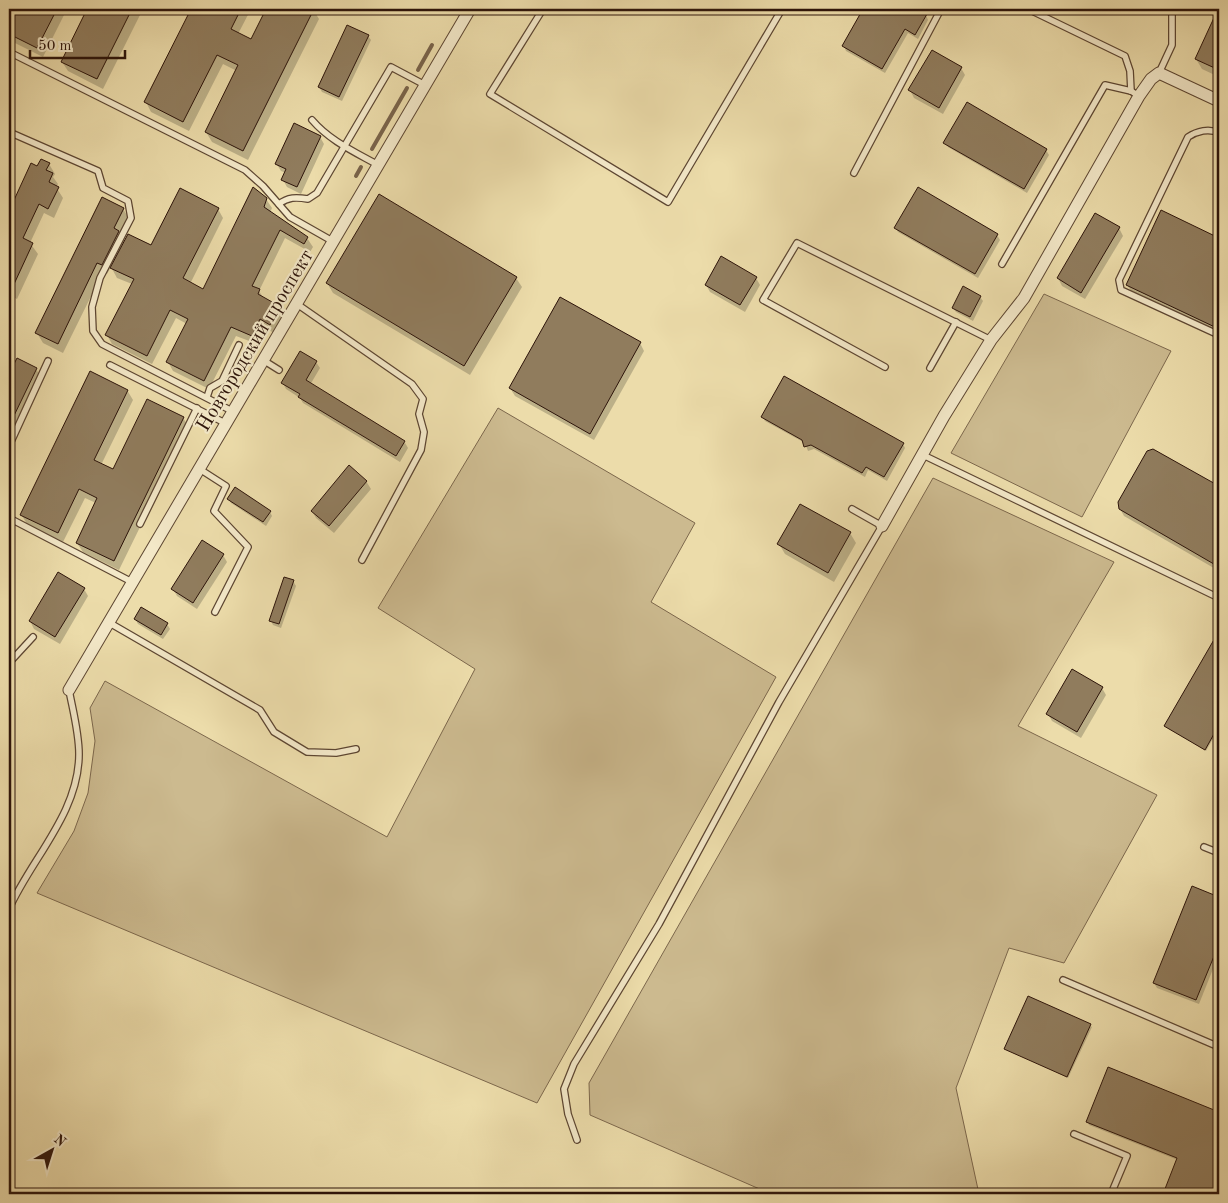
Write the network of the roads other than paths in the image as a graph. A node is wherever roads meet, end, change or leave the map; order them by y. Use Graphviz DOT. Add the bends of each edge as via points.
graph roads {
  1 [pos="470,9"];
  2 [pos="543,9"];
  3 [pos="782,9"];
  4 [pos="941,9"];
  5 [pos="1028,9"];
  6 [pos="1172,9"];
  7 [pos="9,52"];
  8 [pos="1159,73"];
  9 [pos="425,85"];
  10 [pos="1135,93"];
  11 [pos="1219,101"];
  12 [pos="312,120"];
  13 [pos="9,132"];
  14 [pos="1219,133"];
  15 [pos="344,146"];
  16 [pos="378,165"];
  17 [pos="854,172"];
  18 [pos="278,204"];
  19 [pos="334,242"];
  20 [pos="1002,264"];
  21 [pos="297,304"];
  22 [pos="956,322"];
  23 [pos="1219,335"];
  24 [pos="991,340"];
  25 [pos="239,345"];
  26 [pos="263,360"];
  27 [pos="48,361"];
  28 [pos="110,365"];
  29 [pos="884,367"];
  30 [pos="930,368"];
  31 [pos="279,370"];
  32 [pos="206,397"];
  33 [pos="197,408"];
  34 [pos="232,411"];
  35 [pos="225,423"];
  36 [pos="9,446"];
  37 [pos="923,455"];
  38 [pos="198,468"];
  39 [pos="852,509"];
  40 [pos="9,518"];
  41 [pos="140,524"];
  42 [pos="882,526"];
  43 [pos="362,560"];
  44 [pos="132,582"];
  45 [pos="1219,598"];
  46 [pos="215,612"];
  47 [pos="108,622"];
  48 [pos="33,637"];
  49 [pos="9,663"];
  50 [pos="68,690"];
  51 [pos="356,750"];
  52 [pos="1204,847"];
  53 [pos="1219,853"];
  54 [pos="9,909"];
  55 [pos="1063,980"];
  56 [pos="1219,1047"];
  57 [pos="1074,1134"];
  58 [pos="577,1140"];
  59 [pos="1111,1194"];
  1 -- 9 [label="street, Новгородский проспект"];
  2 -- 3 [label="lane" via="490,94 668,202"];
  4 -- 17 [label="lane"];
  5 -- 10 [label="lane" via="1125,56"];
  6 -- 8 [label="lane" via="1172,45"];
  7 -- 18 [label="lane" via="245,170"];
  8 -- 10 [label="street"];
  8 -- 11 [label="street"];
  9 -- 15 [label="lane" via="391,67"];
  9 -- 16 [label="street, Новгородский проспект"];
  10 -- 20 [label="lane" via="1105,85"];
  10 -- 24 [label="street" via="1024,298"];
  12 -- 15 [label="lane" via="320,130"];
  13 -- 32 [label="lane" via="98,171 102,188 128,201 130,218 100,278 92,307 93,331 102,344"];
  14 -- 23 [label="lane" via="1196,132 1188,137 1119,280 1121,290"];
  15 -- 16 [label="lane"];
  15 -- 18 [label="lane" via="317,193 308,200 296,197"];
  16 -- 19 [label="street, Новгородский проспект"];
  18 -- 19 [label="lane" via="290,217"];
  19 -- 21 [label="street, Новгородский проспект"];
  21 -- 26 [label="street, Новгородский проспект"];
  21 -- 43 [label="lane" via="412,384 423,399 419,414 424,432 421,450"];
  22 -- 24 [label="lane"];
  22 -- 29 [label="lane" via="797,243 764,300"];
  22 -- 30 [label="lane"];
  24 -- 37 [label="street"];
  25 -- 32 [label="lane" via="222,381 210,388"];
  26 -- 31 [label="lane"];
  26 -- 34 [label="street, Новгородский проспект"];
  27 -- 36 [label="lane"];
  28 -- 33 [label="lane"];
  32 -- 34 [label="lane"];
  33 -- 35 [label="lane"];
  33 -- 41 [label="lane"];
  34 -- 35 [label="street, Новгородский проспект"];
  35 -- 38 [label="street, Новгородский проспект"];
  37 -- 42 [label="street"];
  37 -- 45 [label="lane"];
  38 -- 44 [label="street, Новгородский проспект"];
  38 -- 46 [label="lane" via="226,486 214,511 248,547"];
  39 -- 42 [label="lane"];
  40 -- 44 [label="lane"];
  42 -- 58 [label="lane" via="779,702 659,924 574,1064 564,1089"];
  44 -- 47 [label="street, Новгородский проспект"];
  47 -- 50 [label="street, Новгородский проспект"];
  47 -- 51 [label="lane" via="260,710 274,732 307,752"];
  48 -- 49 [label="lane"];
  50 -- 54 [label="lane" via="78,735 79,756 73,791"];
  52 -- 53 [label="lane"];
  55 -- 56 [label="lane"];
  57 -- 59 [label="lane" via="1126,1156"];
}
